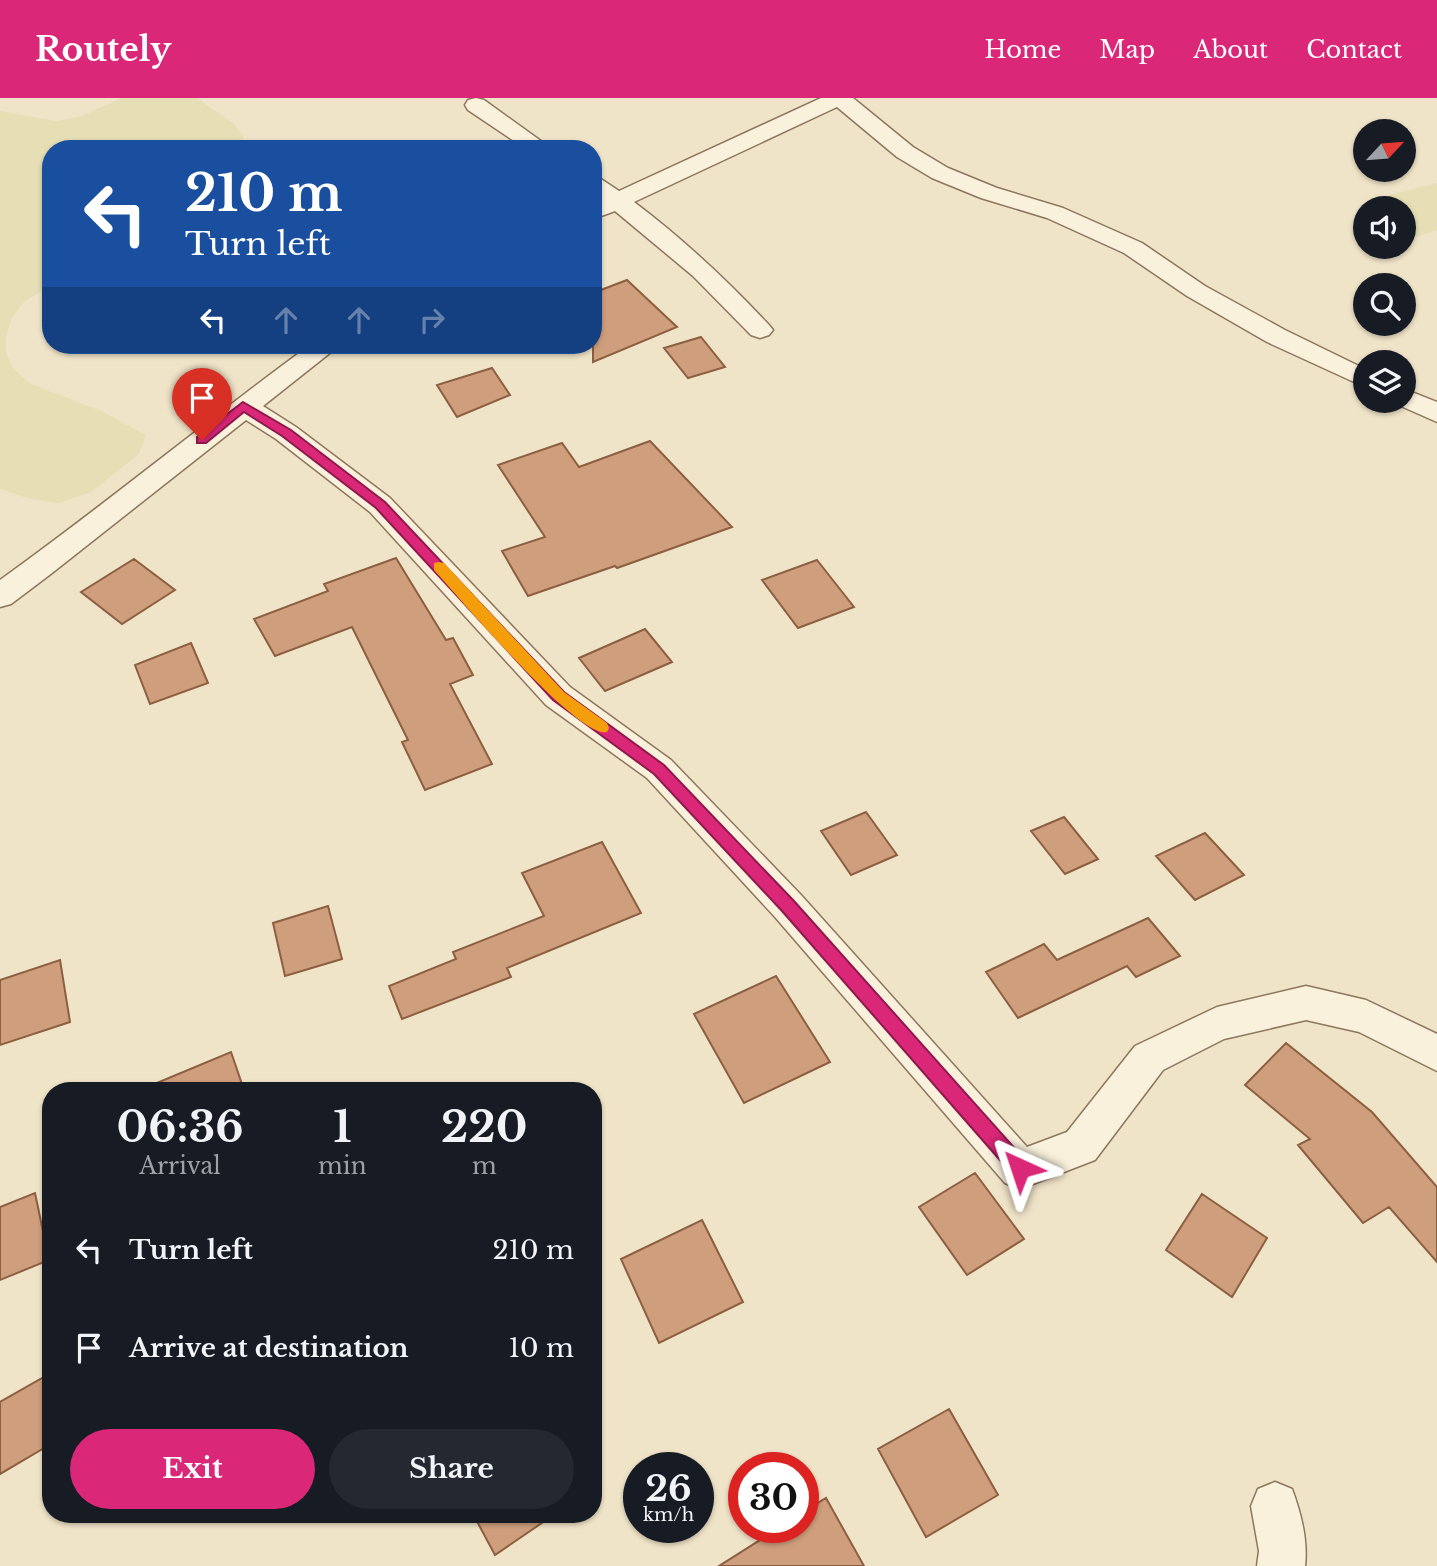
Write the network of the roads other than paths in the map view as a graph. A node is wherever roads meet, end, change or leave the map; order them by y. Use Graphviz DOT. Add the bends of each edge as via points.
graph roads {
  1 [pos="840,98"];
  2 [pos="476,105"];
  3 [pos="528,140"];
  4 [pos="602,190"];
  5 [pos="618,201"];
  6 [pos="602,208"];
  7 [pos="760,330"];
  8 [pos="315,354"];
  9 [pos="1353,373"];
  10 [pos="1416,403"];
  11 [pos="243,406"];
  12 [pos="1437,413"];
  13 [pos="0,596"];
  14 [pos="1437,1052"];
  15 [pos="1275,1506"];
  16 [pos="1282,1566"];
  1 -- 5 [label="street"];
  1 -- 9 [label="street" via="905,152 940,173 989,194 1055,213 1133,248 1219,304"];
  2 -- 3 [label="street"];
  4 -- 5 [label="street"];
  5 -- 6 [label="street"];
  5 -- 7 [label="street" via="727,293"];
  8 -- 11 [label="street"];
  10 -- 12 [label="street"];
  11 -- 13 [label="street"];
  11 -- 14 [label="street" via="380,505 558,696 659,769 788,906 1020,1168 1081,1146 1149,1058 1217,1024 1306,1003 1366,1017"];
  15 -- 16 [label="street"];
}
